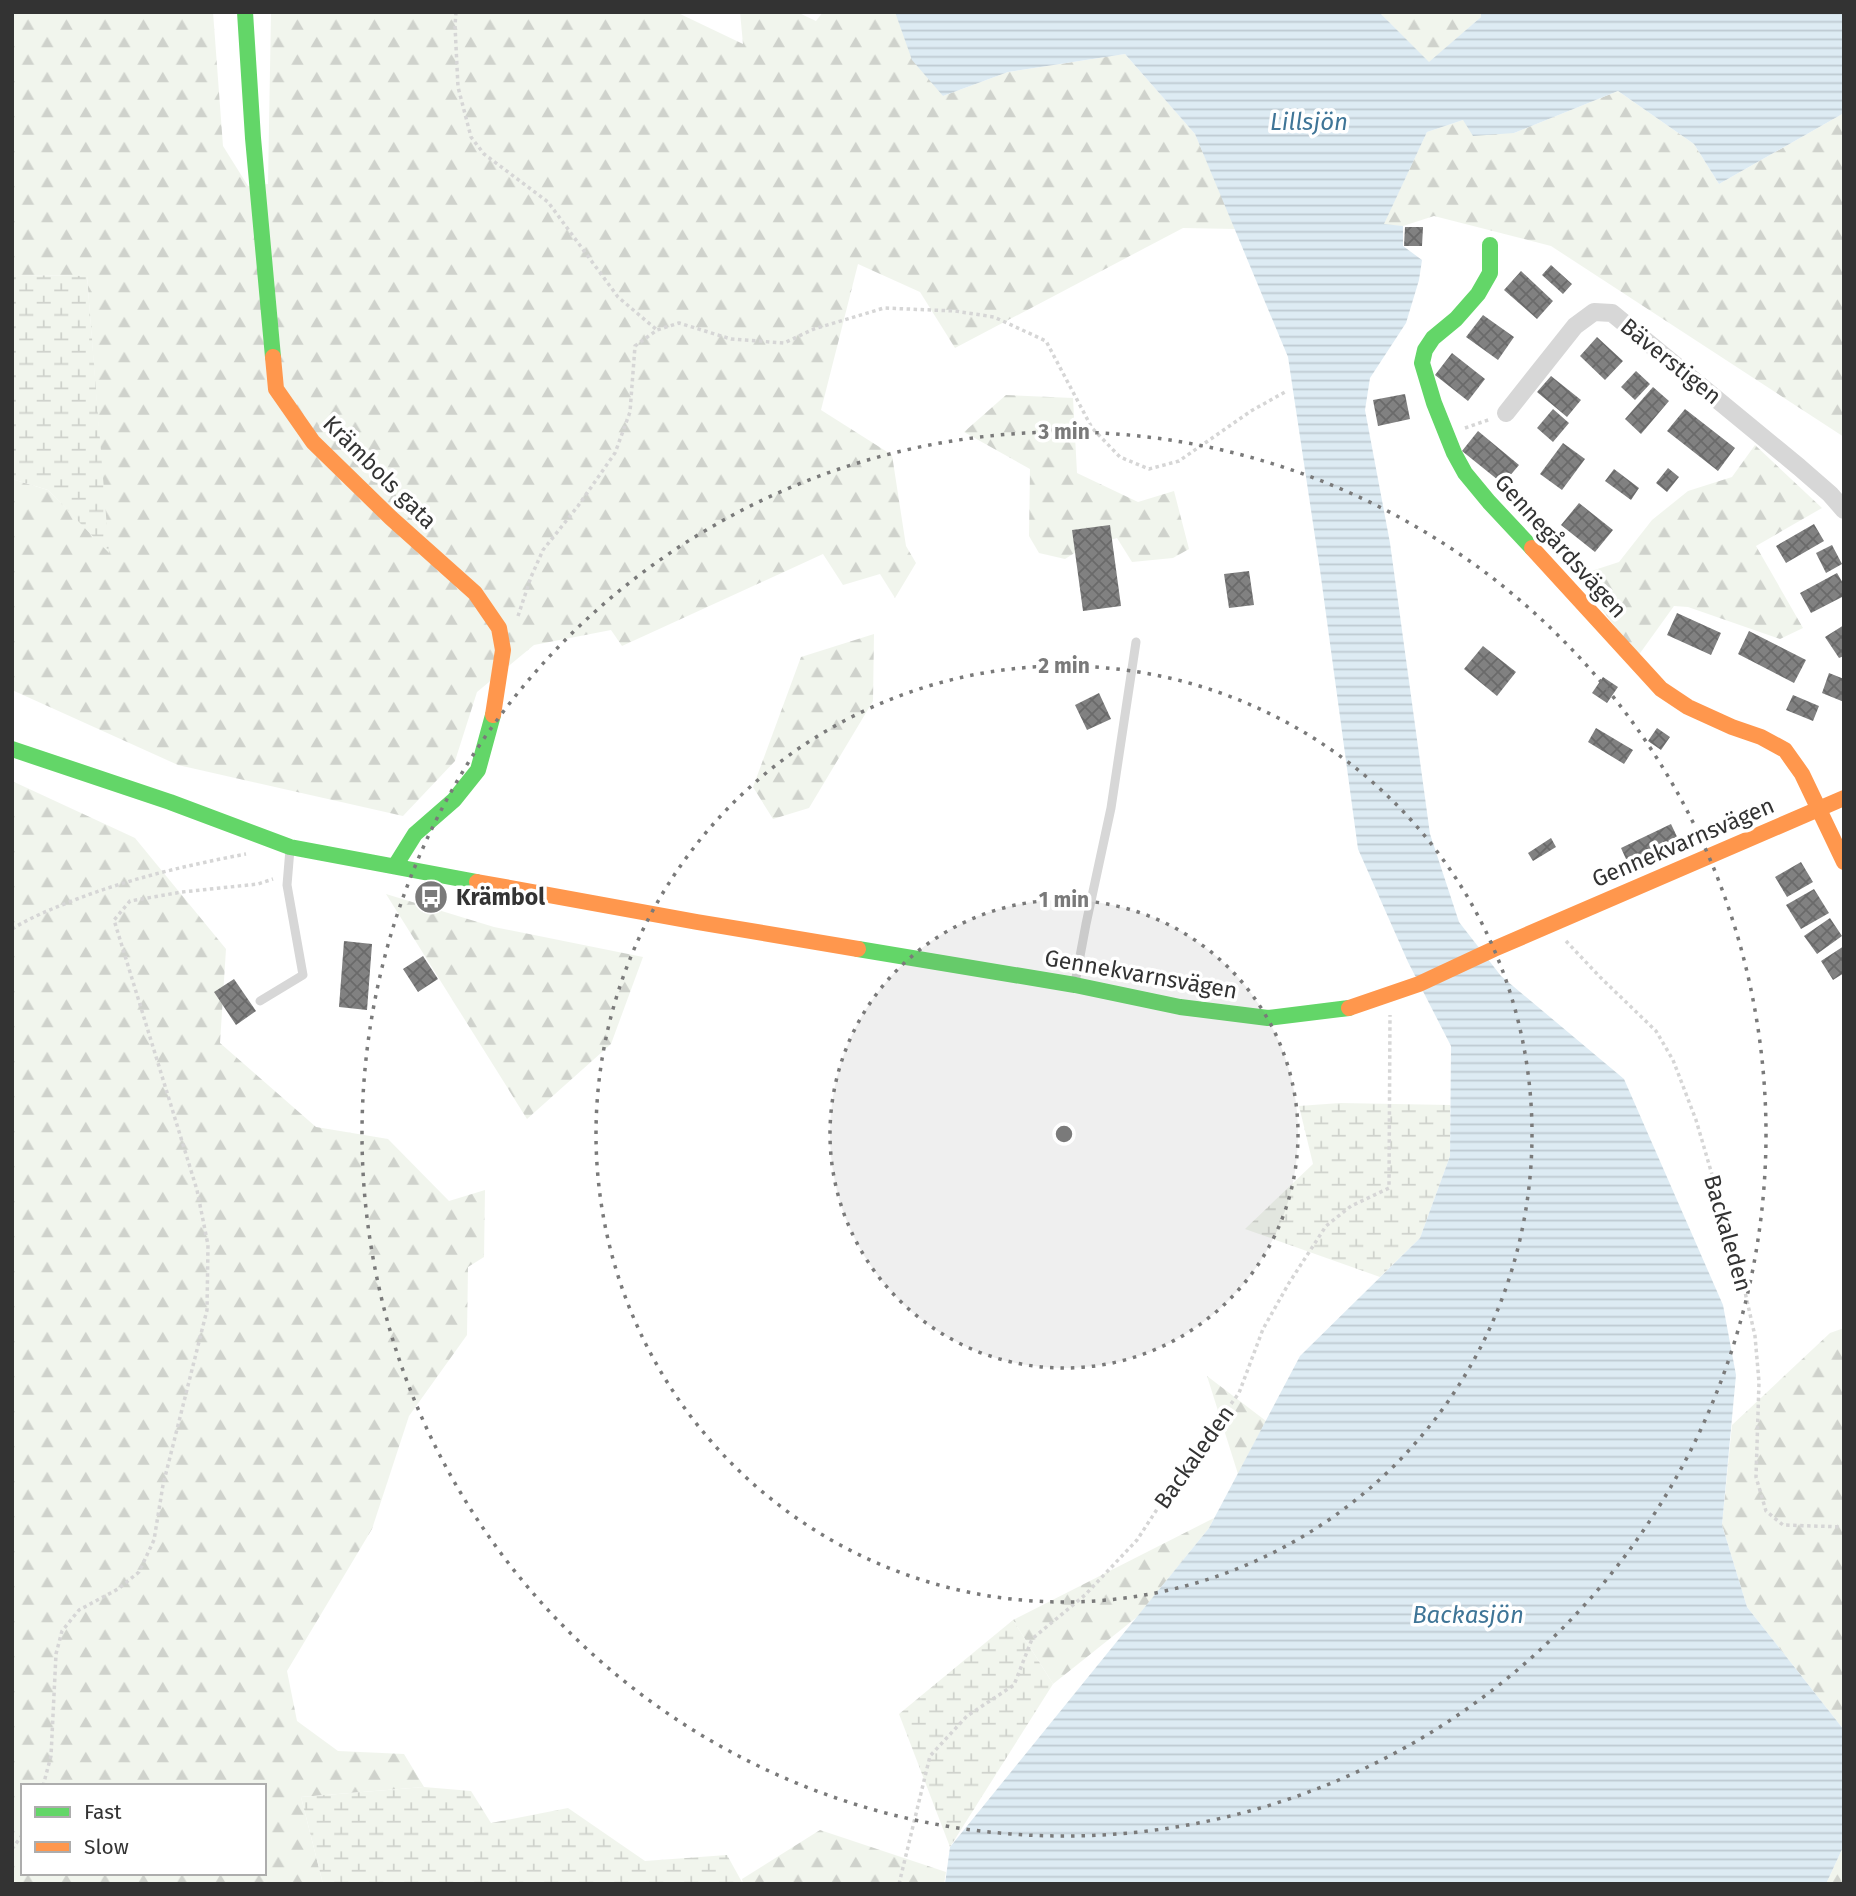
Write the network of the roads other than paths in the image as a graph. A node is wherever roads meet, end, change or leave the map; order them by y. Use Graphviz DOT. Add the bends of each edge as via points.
graph roads {
  1 [pos="246,12"];
  2 [pos="1490,245"];
  3 [pos="1506,414"];
  4 [pos="1844,510"];
  5 [pos="1136,642"];
  6 [pos="12,748"];
  7 [pos="1844,797"];
  8 [pos="1819,808"];
  9 [pos="290,847"];
  10 [pos="1844,862"];
  11 [pos="395,866"];
  12 [pos="1075,985"];
  13 [pos="260,1002"];
  1 -- 11 [label="street, Krämbols gata" via="276,388 313,442 475,593 499,628 502,642 492,719 478,770 454,800 415,835"];
  2 -- 8 [label="street, Gennegårdsvägen" via="1490,273 1478,294 1433,338 1422,363 1465,474 1661,689 1688,707 1785,750"];
  3 -- 4 [label="street, Bäverstigen" via="1575,326 1594,313 1612,313 1799,467"];
  5 -- 12 [label="lane" via="1111,808"];
  6 -- 9 [label="street, Gennekvarnsvägen"];
  7 -- 8 [label="street, Gennekvarnsvägen"];
  8 -- 10 [label="street, Gennegårdsvägen"];
  8 -- 12 [label="street, Gennekvarnsvägen" via="1419,984 1346,1009 1268,1018 1180,1007"];
  9 -- 11 [label="street, Gennekvarnsvägen"];
  9 -- 13 [label="lane" via="287,885 303,975"];
  11 -- 12 [label="street, Gennekvarnsvägen"];
}
